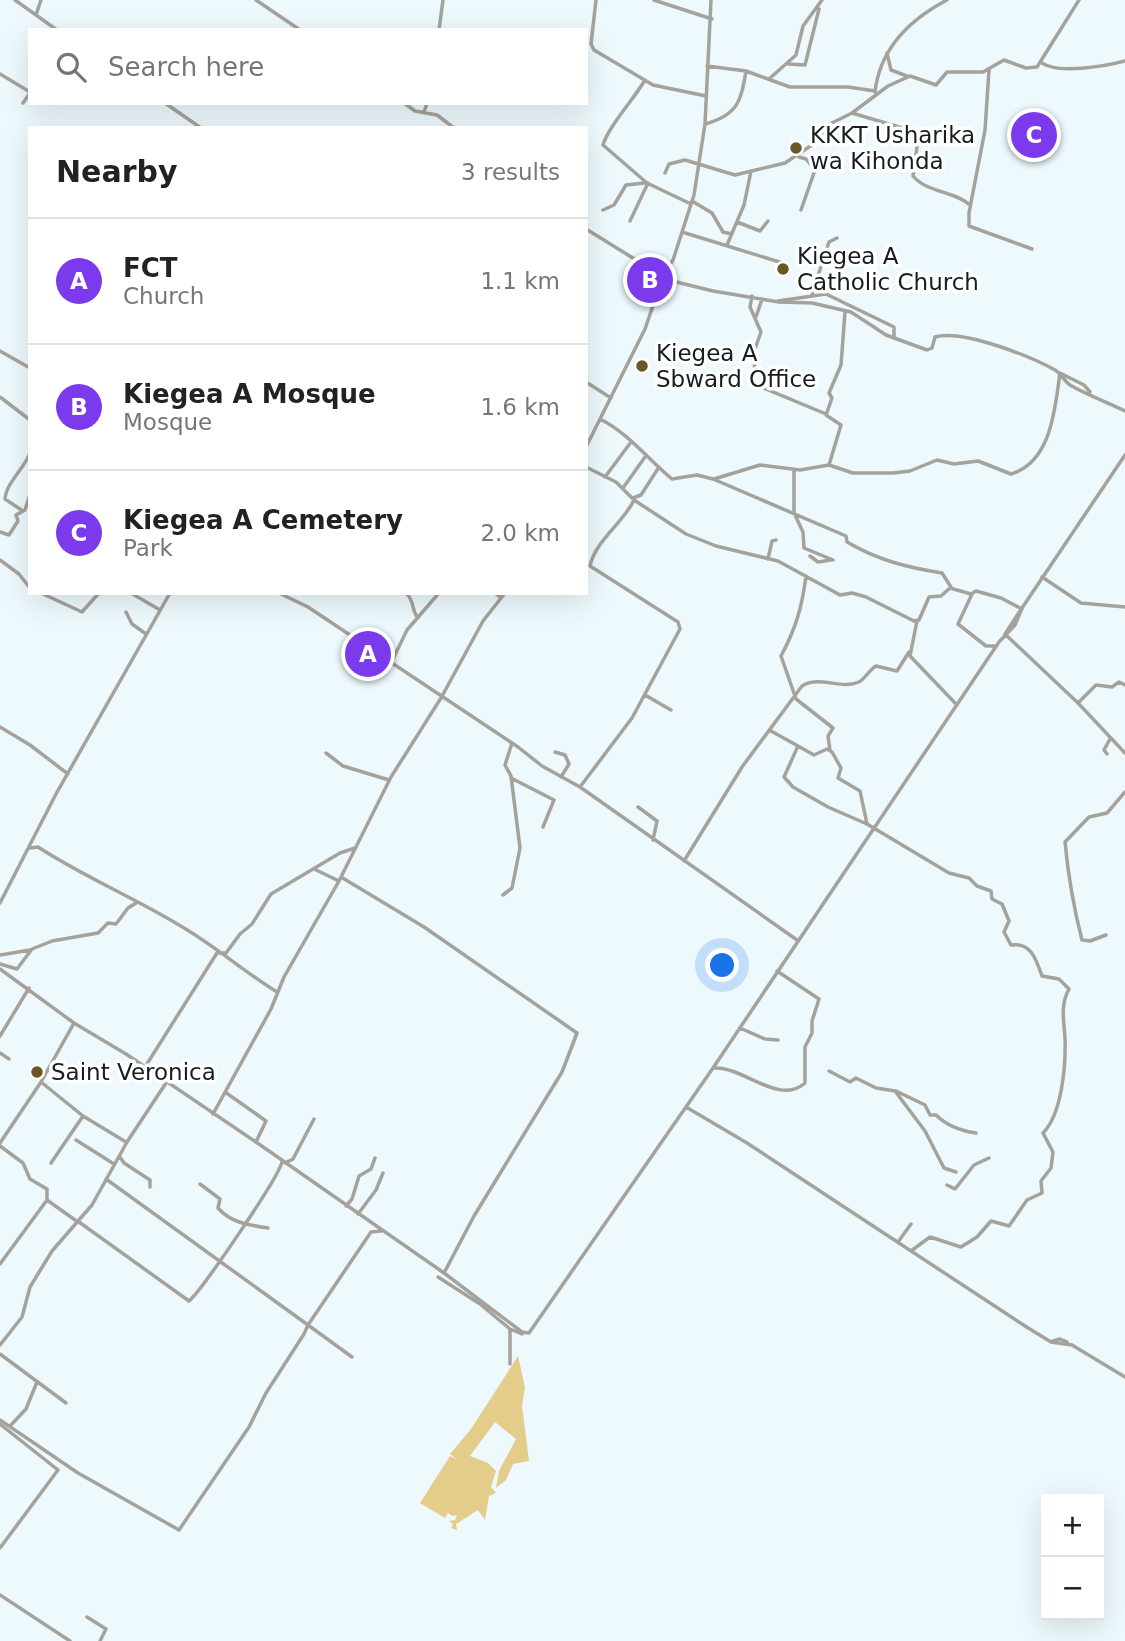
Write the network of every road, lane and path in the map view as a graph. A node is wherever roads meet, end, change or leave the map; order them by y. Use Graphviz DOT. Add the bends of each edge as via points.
graph roads {
  1 [pos="15,0"];
  2 [pos="41,0"];
  3 [pos="256,0"];
  4 [pos="443,0"];
  5 [pos="596,0"];
  6 [pos="654,0"];
  7 [pos="711,0"];
  8 [pos="822,0"];
  9 [pos="947,0"];
  10 [pos="1079,0"];
  11 [pos="819,7"];
  12 [pos="36,15"];
  13 [pos="712,19"];
  14 [pos="54,28"];
  15 [pos="297,28"];
  16 [pos="439,28"];
  17 [pos="887,53"];
  18 [pos="1125,61"];
  19 [pos="1041,62"];
  20 [pos="786,64"];
  21 [pos="707,66"];
  22 [pos="1037,67"];
  23 [pos="1048,67"];
  24 [pos="989,70"];
  25 [pos="746,71"];
  26 [pos="0,74"];
  27 [pos="910,76"];
  28 [pos="769,79"];
  29 [pos="645,80"];
  30 [pos="28,91"];
  31 [pos="875,93"];
  32 [pos="28,95"];
  33 [pos="706,96"];
  34 [pos="23,103"];
  35 [pos="168,105"];
  36 [pos="407,105"];
  37 [pos="426,105"];
  38 [pos="424,112"];
  39 [pos="852,113"];
  40 [pos="705,124"];
  41 [pos="198,126"];
  42 [pos="451,126"];
  43 [pos="797,157"];
  44 [pos="700,166"];
  45 [pos="751,172"];
  46 [pos="665,173"];
  47 [pos="647,183"];
  48 [pos="692,202"];
  49 [pos="970,205"];
  50 [pos="603,210"];
  51 [pos="801,210"];
  52 [pos="630,221"];
  53 [pos="768,221"];
  54 [pos="737,222"];
  55 [pos="588,230"];
  56 [pos="681,232"];
  57 [pos="732,234"];
  58 [pos="837,238"];
  59 [pos="727,246"];
  60 [pos="1032,250"];
  61 [pos="786,264"];
  62 [pos="662,279"];
  63 [pos="812,294"];
  64 [pos="752,296"];
  65 [pos="762,299"];
  66 [pos="777,302"];
  67 [pos="845,312"];
  68 [pos="756,317"];
  69 [pos="894,338"];
  70 [pos="0,351"];
  71 [pos="28,367"];
  72 [pos="1060,373"];
  73 [pos="588,383"];
  74 [pos="0,397"];
  75 [pos="611,398"];
  76 [pos="1125,411"];
  77 [pos="826,414"];
  78 [pos="28,418"];
  79 [pos="600,419"];
  80 [pos="631,442"];
  81 [pos="588,443"];
  82 [pos="1125,455"];
  83 [pos="645,457"];
  84 [pos="28,458"];
  85 [pos="829,465"];
  86 [pos="659,467"];
  87 [pos="588,468"];
  88 [pos="794,469"];
  89 [pos="605,477"];
  90 [pos="713,479"];
  91 [pos="623,488"];
  92 [pos="28,499"];
  93 [pos="633,499"];
  94 [pos="23,511"];
  95 [pos="794,513"];
  96 [pos="0,532"];
  97 [pos="776,540"];
  98 [pos="810,556"];
  99 [pos="768,559"];
  100 [pos="0,560"];
  101 [pos="806,576"];
  102 [pos="1042,577"];
  103 [pos="28,585"];
  104 [pos="952,588"];
  105 [pos="972,594"];
  106 [pos="45,595"];
  107 [pos="97,595"];
  108 [pos="134,595"];
  109 [pos="169,595"];
  110 [pos="282,595"];
  111 [pos="408,595"];
  112 [pos="437,595"];
  113 [pos="503,596"];
  114 [pos="1125,607"];
  115 [pos="1022,609"];
  116 [pos="160,611"];
  117 [pos="126,612"];
  118 [pos="418,618"];
  119 [pos="917,621"];
  120 [pos="348,626"];
  121 [pos="340,629"];
  122 [pos="146,634"];
  123 [pos="1005,635"];
  124 [pos="996,646"];
  125 [pos="909,652"];
  126 [pos="391,664"];
  127 [pos="1125,685"];
  128 [pos="645,695"];
  129 [pos="796,696"];
  130 [pos="441,698"];
  131 [pos="1078,703"];
  132 [pos="957,705"];
  133 [pos="671,710"];
  134 [pos="0,727"];
  135 [pos="771,731"];
  136 [pos="1110,739"];
  137 [pos="512,744"];
  138 [pos="798,746"];
  139 [pos="830,750"];
  140 [pos="555,752"];
  141 [pos="326,753"];
  142 [pos="1125,753"];
  143 [pos="1107,754"];
  144 [pos="68,774"];
  145 [pos="561,777"];
  146 [pos="511,778"];
  147 [pos="389,780"];
  148 [pos="580,787"];
  149 [pos="1125,792"];
  150 [pos="638,807"];
  151 [pos="867,824"];
  152 [pos="543,827"];
  153 [pos="873,828"];
  154 [pos="653,840"];
  155 [pos="355,848"];
  156 [pos="29,849"];
  157 [pos="684,861"];
  158 [pos="316,870"];
  159 [pos="340,879"];
  160 [pos="503,895"];
  161 [pos="0,903"];
  162 [pos="136,903"];
  163 [pos="1107,935"];
  164 [pos="797,940"];
  165 [pos="32,949"];
  166 [pos="226,953"];
  167 [pos="0,955"];
  168 [pos="0,967"];
  169 [pos="777,971"];
  170 [pos="29,988"];
  171 [pos="277,992"];
  172 [pos="74,1023"];
  173 [pos="740,1028"];
  174 [pos="0,1036"];
  175 [pos="778,1040"];
  176 [pos="0,1053"];
  177 [pos="9,1059"];
  178 [pos="145,1068"];
  179 [pos="713,1068"];
  180 [pos="829,1070"];
  181 [pos="41,1082"];
  182 [pos="166,1083"];
  183 [pos="895,1091"];
  184 [pos="225,1092"];
  185 [pos="686,1107"];
  186 [pos="212,1114"];
  187 [pos="83,1116"];
  188 [pos="314,1119"];
  189 [pos="976,1133"];
  190 [pos="2,1134"];
  191 [pos="76,1140"];
  192 [pos="127,1142"];
  193 [pos="256,1142"];
  194 [pos="0,1144"];
  195 [pos="120,1154"];
  196 [pos="375,1158"];
  197 [pos="989,1158"];
  198 [pos="284,1162"];
  199 [pos="51,1163"];
  200 [pos="114,1164"];
  201 [pos="956,1172"];
  202 [pos="383,1173"];
  203 [pos="106,1179"];
  204 [pos="200,1184"];
  205 [pos="947,1185"];
  206 [pos="150,1187"];
  207 [pos="47,1200"];
  208 [pos="346,1206"];
  209 [pos="358,1214"];
  210 [pos="77,1221"];
  211 [pos="245,1224"];
  212 [pos="911,1224"];
  213 [pos="268,1228"];
  214 [pos="382,1231"];
  215 [pos="898,1242"];
  216 [pos="911,1251"];
  217 [pos="218,1261"];
  218 [pos="0,1264"];
  219 [pos="444,1273"];
  220 [pos="438,1277"];
  221 [pos="307,1325"];
  222 [pos="510,1329"];
  223 [pos="525,1334"];
  224 [pos="0,1345"];
  225 [pos="0,1354"];
  226 [pos="352,1357"];
  227 [pos="510,1364"];
  228 [pos="1125,1377"];
  229 [pos="37,1382"];
  230 [pos="66,1403"];
  231 [pos="0,1422"];
  232 [pos="10,1428"];
  233 [pos="0,1548"];
  234 [pos="0,1595"];
  235 [pos="88,1617"];
  236 [pos="70,1641"];
  237 [pos="100,1641"];
  1 -- 12 [label="street"];
  2 -- 12 [label="street"];
  3 -- 15 [label="street"];
  4 -- 16 [label="street"];
  5 -- 29 [label="street" via="592,49"];
  6 -- 13 [label="street"];
  7 -- 13 [label="street"];
  8 -- 11 [label="street"];
  9 -- 17 [label="street" via="916,17"];
  10 -- 19 [label="street"];
  11 -- 20 [label="street" via="803,26 796,55"];
  11 -- 20 [label="street" via="805,65"];
  12 -- 14 [label="street"];
  13 -- 21 [label="street"];
  17 -- 27 [label="street" via="891,71"];
  17 -- 31 [label="street" via="879,66"];
  18 -- 23 [label="street" via="1107,67"];
  19 -- 22 [label="street"];
  19 -- 23 [label="street"];
  20 -- 28 [label="street"];
  21 -- 25 [label="street"];
  21 -- 33 [label="street"];
  22 -- 23 [label="street"];
  22 -- 24 [label="street" via="1024,68 1004,60"];
  24 -- 27 [label="street" via="950,71 936,85"];
  24 -- 49 [label="street" via="985,130"];
  25 -- 28 [label="street"];
  25 -- 40 [label="street" via="742,97 731,113"];
  26 -- 30 [label="street"];
  27 -- 31 [label="street"];
  28 -- 31 [label="street" via="789,87 848,87"];
  29 -- 33 [label="street"];
  29 -- 47 [label="street" via="603,145"];
  31 -- 39 [label="street"];
  32 -- 34 [label="street"];
  33 -- 40 [label="street"];
  35 -- 41 [label="street"];
  36 -- 38 [label="street"];
  37 -- 38 [label="street"];
  38 -- 42 [label="street"];
  39 -- 43 [label="street" via="828,125"];
  39 -- 49 [label="street" via="918,133 914,177"];
  40 -- 44 [label="street"];
  43 -- 45 [label="street"];
  43 -- 51 [label="street" via="806,159 815,170"];
  44 -- 45 [label="street" via="731,175"];
  44 -- 46 [label="street" via="675,161"];
  44 -- 48 [label="street"];
  45 -- 54 [label="street"];
  47 -- 48 [label="street"];
  47 -- 50 [label="street" via="626,185 614,205"];
  47 -- 52 [label="street"];
  48 -- 56 [label="street"];
  48 -- 57 [label="street" via="712,213 723,232"];
  49 -- 60 [label="street" via="970,227"];
  53 -- 54 [label="street" via="760,231"];
  54 -- 57 [label="street"];
  55 -- 62 [label="street"];
  56 -- 59 [label="street"];
  56 -- 62 [label="street"];
  57 -- 59 [label="street"];
  58 -- 63 [label="street" via="829,242"];
  59 -- 61 [label="street"];
  62 -- 64 [label="street"];
  62 -- 75 [label="street" via="645,329"];
  63 -- 66 [label="street"];
  63 -- 69 [label="street" via="826,294 893,326"];
  64 -- 65 [label="street"];
  64 -- 68 [label="street" via="750,307"];
  65 -- 66 [label="street"];
  65 -- 68 [label="street"];
  66 -- 67 [label="street" via="812,303"];
  67 -- 69 [label="street"];
  67 -- 77 [label="street" via="841,365"];
  68 -- 77 [label="street" via="761,332 755,349 754,384"];
  69 -- 72 [label="street" via="929,350 935,337 950,334 1025,356"];
  70 -- 71 [label="street"];
  72 -- 76 [label="street" via="1071,385"];
  72 -- 85 [label="street" via="1057,408 1043,448 1016,473 979,461 954,464 937,460 893,473 853,473"];
  73 -- 75 [label="street"];
  74 -- 78 [label="street"];
  75 -- 79 [label="street"];
  77 -- 85 [label="street" via="841,424"];
  79 -- 80 [label="street"];
  79 -- 81 [label="street"];
  80 -- 83 [label="street"];
  80 -- 89 [label="street"];
  82 -- 102 [label="street"];
  83 -- 86 [label="street"];
  83 -- 91 [label="street"];
  84 -- 94 [label="street" via="5,499"];
  85 -- 88 [label="street"];
  86 -- 90 [label="street" via="675,480 697,475"];
  86 -- 93 [label="street" via="641,495"];
  87 -- 89 [label="street"];
  88 -- 90 [label="street" via="760,466"];
  88 -- 95 [label="street"];
  89 -- 91 [label="street"];
  90 -- 95 [label="street"];
  91 -- 93 [label="street"];
  92 -- 94 [label="street"];
  93 -- 99 [label="street" via="688,535"];
  93 -- 128 [label="street" via="590,563 680,625"];
  94 -- 96 [label="street" via="16,515 18,521 9,535"];
  95 -- 98 [label="street" via="804,548 832,560 818,562"];
  95 -- 104 [label="street" via="846,536 847,542 866,555 905,568 942,573"];
  97 -- 99 [label="street"];
  99 -- 101 [label="street"];
  100 -- 103 [label="street"];
  101 -- 119 [label="street" via="839,594 864,597"];
  101 -- 129 [label="street" via="804,603 781,656"];
  102 -- 114 [label="street" via="1080,603"];
  102 -- 115 [label="street"];
  104 -- 105 [label="street"];
  104 -- 119 [label="street" via="929,597"];
  105 -- 115 [label="street" via="976,591 1001,598"];
  105 -- 124 [label="street" via="958,624 986,646"];
  106 -- 107 [label="street" via="82,612"];
  108 -- 116 [label="street"];
  109 -- 116 [label="street"];
  110 -- 121 [label="street"];
  111 -- 118 [label="street"];
  112 -- 118 [label="street"];
  113 -- 130 [label="street" via="483,621"];
  115 -- 123 [label="street"];
  116 -- 122 [label="street"];
  117 -- 122 [label="street" via="132,624"];
  118 -- 126 [label="street" via="407,629"];
  119 -- 125 [label="street"];
  120 -- 121 [label="street"];
  121 -- 126 [label="street"];
  122 -- 144 [label="street"];
  123 -- 124 [label="street"];
  123 -- 131 [label="street"];
  124 -- 132 [label="street"];
  125 -- 129 [label="street" via="898,671 878,666 851,684 809,682"];
  125 -- 132 [label="street"];
  126 -- 130 [label="street"];
  127 -- 131 [label="street" via="1096,685"];
  128 -- 133 [label="street"];
  128 -- 148 [label="street"];
  129 -- 135 [label="street"];
  129 -- 139 [label="street" via="832,727"];
  130 -- 137 [label="street"];
  130 -- 147 [label="street"];
  131 -- 136 [label="street"];
  132 -- 153 [label="street"];
  134 -- 144 [label="street"];
  135 -- 138 [label="street"];
  135 -- 157 [label="street" via="742,766"];
  136 -- 142 [label="street"];
  136 -- 143 [label="street" via="1104,750"];
  137 -- 145 [label="street"];
  137 -- 146 [label="street" via="505,759"];
  138 -- 139 [label="street" via="814,755"];
  138 -- 151 [label="street" via="784,777 828,807"];
  139 -- 151 [label="street" via="841,768 838,778 860,791"];
  140 -- 145 [label="street" via="565,755 569,764"];
  141 -- 147 [label="street" via="342,766"];
  144 -- 156 [label="street"];
  145 -- 148 [label="street"];
  146 -- 152 [label="street" via="554,800"];
  146 -- 160 [label="street" via="520,848 512,888"];
  147 -- 155 [label="street"];
  148 -- 154 [label="street"];
  149 -- 163 [label="street" via="1107,813 1089,817 1065,842 1082,940"];
  150 -- 154 [label="street" via="657,821"];
  151 -- 153 [label="street"];
  153 -- 164 [label="street"];
  153 -- 216 [label="street" via="949,873 969,878 992,892 992,899 1002,904 1008,916 1004,932 1011,945 1028,948 1041,975 1059,979 1069,990 1062,1013 1064,1077 1056,1118 1043,1133 1053,1152 1051,1168 1040,1182 1042,1193 1027,1200 1009,1226 991,1221 961,1247 930,1237"];
  154 -- 157 [label="street"];
  155 -- 158 [label="street"];
  155 -- 159 [label="street"];
  156 -- 161 [label="street"];
  156 -- 162 [label="street" via="38,847"];
  157 -- 164 [label="street"];
  158 -- 159 [label="street"];
  158 -- 166 [label="street" via="271,894"];
  159 -- 171 [label="street"];
  159 -- 219 [label="street" via="424,927 577,1032 562,1072"];
  162 -- 165 [label="street" via="117,924 108,923 98,933"];
  162 -- 166 [label="street"];
  164 -- 169 [label="street"];
  165 -- 167 [label="street"];
  165 -- 168 [label="street" via="17,969"];
  166 -- 171 [label="street"];
  166 -- 178 [label="street" via="218,953"];
  168 -- 170 [label="street"];
  169 -- 173 [label="street"];
  169 -- 179 [label="street" via="819,999 805,1046 805,1083 779,1090 732,1069"];
  170 -- 172 [label="street"];
  170 -- 174 [label="street"];
  171 -- 184 [label="street"];
  172 -- 178 [label="street"];
  172 -- 181 [label="street"];
  173 -- 175 [label="street"];
  173 -- 179 [label="street"];
  176 -- 177 [label="street"];
  178 -- 182 [label="street"];
  179 -- 185 [label="street"];
  180 -- 183 [label="street" via="850,1082 856,1078"];
  181 -- 187 [label="street"];
  181 -- 190 [label="street"];
  182 -- 186 [label="street"];
  182 -- 192 [label="street"];
  183 -- 189 [label="street" via="926,1105 930,1115 943,1122"];
  183 -- 201 [label="street" via="925,1131 944,1168"];
  184 -- 186 [label="street"];
  184 -- 193 [label="street" via="266,1121"];
  185 -- 215 [label="street"];
  185 -- 223 [label="street" via="558,1294"];
  186 -- 193 [label="street"];
  187 -- 192 [label="street"];
  187 -- 199 [label="street"];
  188 -- 198 [label="street" via="293,1159"];
  190 -- 194 [label="street"];
  191 -- 200 [label="street"];
  192 -- 195 [label="street"];
  193 -- 198 [label="street"];
  194 -- 207 [label="street" via="23,1163 30,1179 47,1189"];
  195 -- 200 [label="street"];
  195 -- 206 [label="street" via="124,1163 150,1180"];
  196 -- 208 [label="street" via="371,1169 359,1176"];
  197 -- 205 [label="street" via="974,1165 955,1189"];
  198 -- 208 [label="street"];
  198 -- 211 [label="street"];
  200 -- 203 [label="street"];
  202 -- 209 [label="street"];
  203 -- 210 [label="street"];
  203 -- 217 [label="street"];
  204 -- 211 [label="street" via="220,1199 218,1208 224,1215"];
  207 -- 210 [label="street"];
  207 -- 218 [label="street"];
  208 -- 209 [label="street"];
  209 -- 214 [label="street"];
  210 -- 217 [label="street" via="187,1301"];
  210 -- 224 [label="street" via="52,1251 30,1287 22,1317"];
  211 -- 213 [label="street"];
  211 -- 217 [label="street"];
  212 -- 215 [label="street"];
  214 -- 219 [label="street"];
  214 -- 221 [label="street" via="371,1232"];
  215 -- 216 [label="street"];
  216 -- 228 [label="street" via="1051,1342 1067,1342"];
  217 -- 221 [label="street"];
  219 -- 223 [label="street"];
  220 -- 222 [label="street"];
  221 -- 226 [label="street"];
  221 -- 232 [label="street" via="249,1427 179,1530 78,1474"];
  222 -- 223 [label="street"];
  222 -- 227 [label="street"];
  225 -- 229 [label="street"];
  229 -- 230 [label="street"];
  229 -- 232 [label="street" via="26,1409"];
  231 -- 232 [label="street"];
  232 -- 233 [label="street" via="58,1470"];
  234 -- 236 [label="street"];
  235 -- 237 [label="street" via="106,1629"];
}
